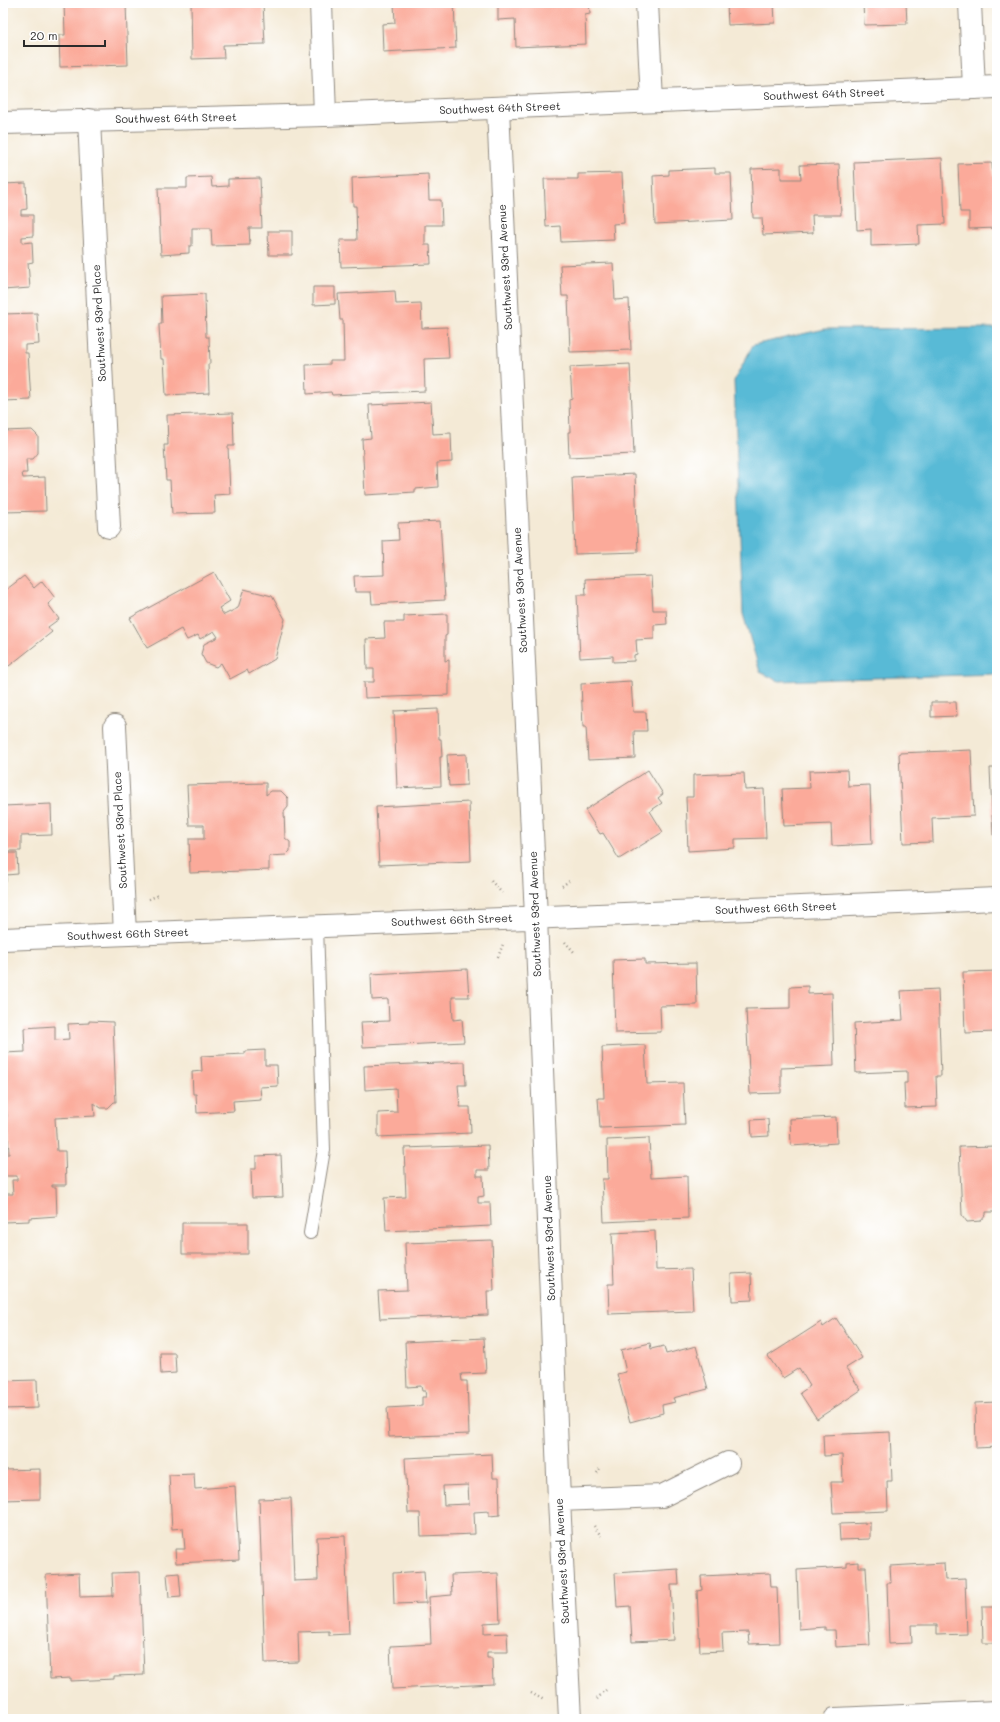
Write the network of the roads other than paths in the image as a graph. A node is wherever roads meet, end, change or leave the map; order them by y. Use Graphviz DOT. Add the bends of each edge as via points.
graph roads {
  1 [pos="322,3"];
  2 [pos="648,3"];
  3 [pos="970,3"];
  4 [pos="997,87"];
  5 [pos="974,88"];
  6 [pos="652,101"];
  7 [pos="498,109"];
  8 [pos="325,115"];
  9 [pos="89,120"];
  10 [pos="3,123"];
  11 [pos="109,526"];
  12 [pos="115,726"];
  13 [pos="997,899"];
  14 [pos="536,917"];
  15 [pos="317,925"];
  16 [pos="125,934"];
  17 [pos="3,939"];
  18 [pos="310,1233"];
  19 [pos="728,1463"];
  20 [pos="559,1500"];
  21 [pos="997,1712"];
  22 [pos="946,1717"];
  23 [pos="570,1719"];
  24 [pos="835,1719"];
  1 -- 8 [label="street"];
  2 -- 6 [label="street"];
  3 -- 5 [label="street"];
  4 -- 5 [label="street, Southwest 64th Street"];
  5 -- 6 [label="street, Southwest 64th Street"];
  6 -- 7 [label="street, Southwest 64th Street"];
  7 -- 8 [label="street, Southwest 64th Street"];
  7 -- 14 [label="street, Southwest 93rd Avenue"];
  8 -- 9 [label="street, Southwest 64th Street"];
  9 -- 10 [label="street, Southwest 64th Street"];
  9 -- 11 [label="street, Southwest 93rd Place"];
  12 -- 16 [label="street, Southwest 93rd Place"];
  13 -- 14 [label="street, Southwest 66th Street"];
  14 -- 15 [label="street, Southwest 66th Street"];
  14 -- 20 [label="street, Southwest 93rd Avenue"];
  15 -- 16 [label="street, Southwest 66th Street"];
  15 -- 18 [label="lane" via="324,1150"];
  16 -- 17 [label="street, Southwest 66th Street"];
  19 -- 20 [label="street" via="662,1496"];
  20 -- 23 [label="street, Southwest 93rd Avenue"];
  21 -- 22 [label="street"];
  22 -- 24 [label="street"];
}
